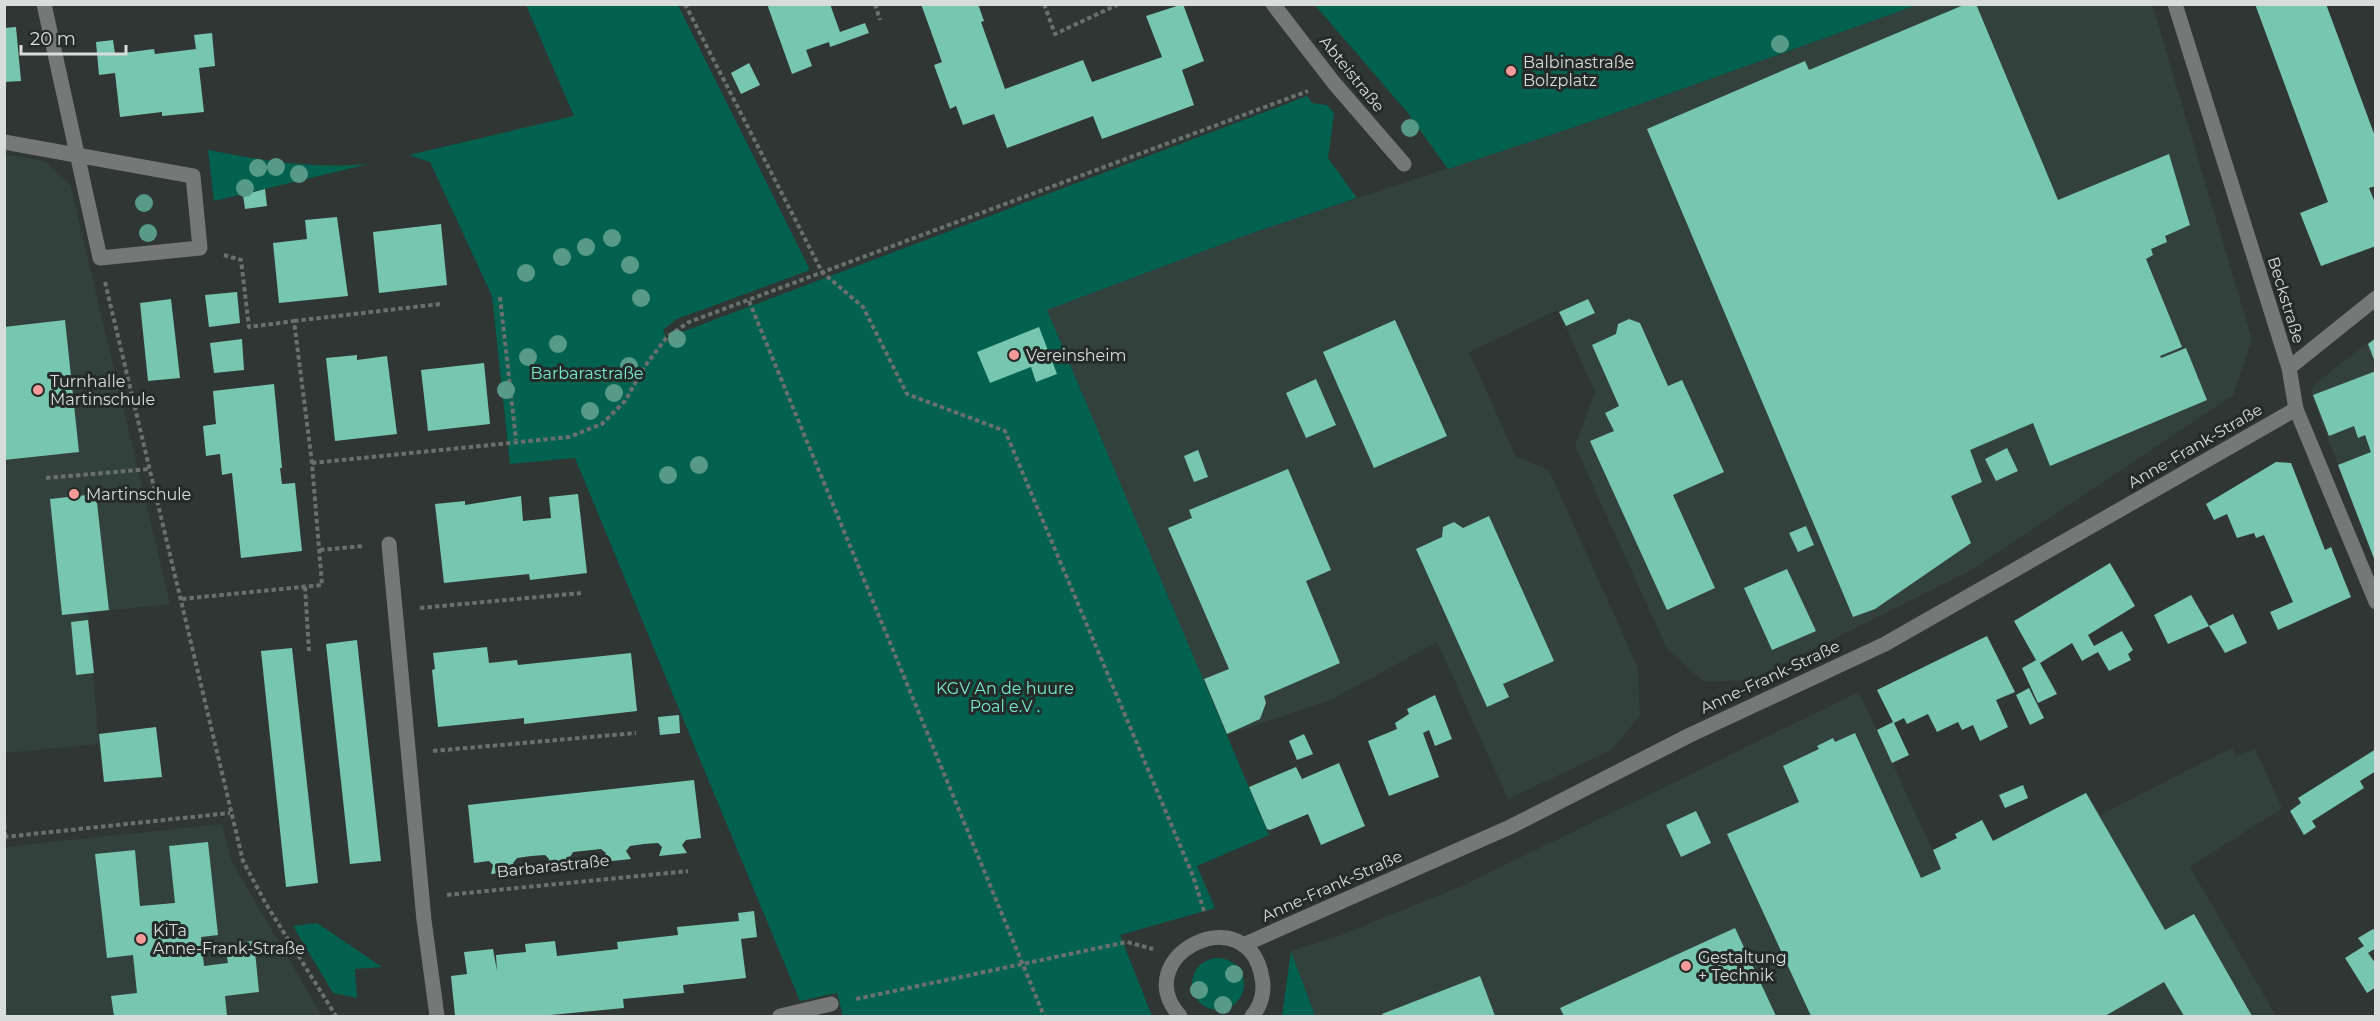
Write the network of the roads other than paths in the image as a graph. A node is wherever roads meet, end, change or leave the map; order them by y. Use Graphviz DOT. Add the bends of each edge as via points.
graph roads {
  1 [pos="44,4"];
  2 [pos="1273,4"];
  3 [pos="2175,4"];
  4 [pos="4,142"];
  5 [pos="77,153"];
  6 [pos="1404,164"];
  7 [pos="2376,298"];
  8 [pos="2289,368"];
  9 [pos="2295,409"];
  10 [pos="388,544"];
  11 [pos="2376,602"];
  12 [pos="1243,945"];
  13 [pos="831,1004"];
  14 [pos="437,1017"];
  15 [pos="780,1017"];
  16 [pos="1180,1017"];
  17 [pos="1252,1017"];
  1 -- 5 [label="street"];
  2 -- 6 [label="street, Abteistraße"];
  3 -- 8 [label="street, Beckstraße"];
  4 -- 5 [label="street"];
  5 -- 5 [label="street" via="100,258 200,248 194,176"];
  7 -- 8 [label="street"];
  8 -- 9 [label="street, Beckstraße"];
  9 -- 11 [label="street, Beckstraße"];
  9 -- 12 [label="street, Anne-Frank-Straße" via="1885,644 1689,735 1510,827"];
  10 -- 14 [label="street"];
  12 -- 16 [label="street" via="1212,937 1187,946 1177,956 1167,983"];
  12 -- 17 [label="street" via="1254,956 1264,985"];
  13 -- 15 [label="street"];
}
